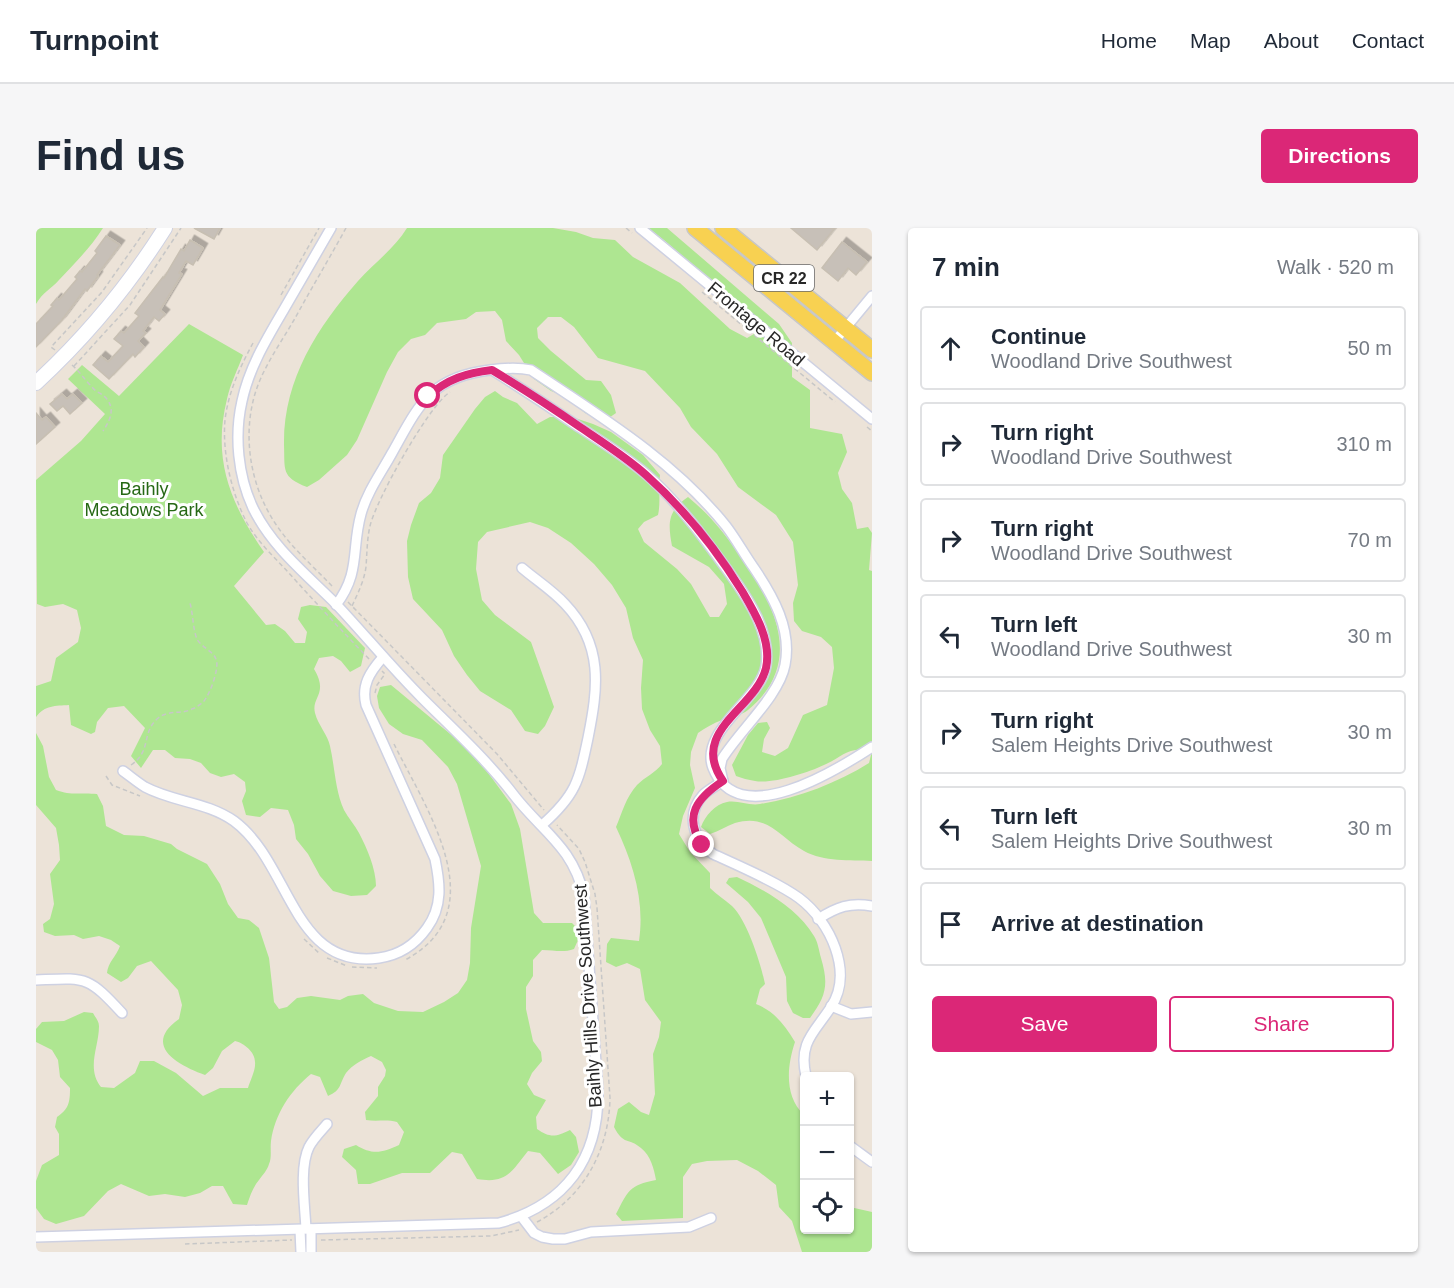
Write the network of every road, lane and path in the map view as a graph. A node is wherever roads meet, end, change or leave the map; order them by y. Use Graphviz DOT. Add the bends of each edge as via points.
graph roads {
  1 [pos="147,228"];
  2 [pos="165,228"];
  3 [pos="181,228"];
  4 [pos="319,228"];
  5 [pos="331,228"];
  6 [pos="346,228"];
  7 [pos="640,228"];
  8 [pos="695,228"];
  9 [pos="725,228"];
  10 [pos="872,296"];
  11 [pos="277,301"];
  12 [pos="845,328"];
  13 [pos="761,341"];
  14 [pos="834,342"];
  15 [pos="254,343"];
  16 [pos="51,347"];
  17 [pos="872,350"];
  18 [pos="492,370"];
  19 [pos="872,372"];
  20 [pos="36,383"];
  21 [pos="455,390"];
  22 [pos="838,404"];
  23 [pos="868,422"];
  24 [pos="103,431"];
  25 [pos="872,431"];
  26 [pos="522,568"];
  27 [pos="335,589"];
  28 [pos="190,603"];
  29 [pos="336,605"];
  30 [pos="383,657"];
  31 [pos="369,658"];
  32 [pos="872,747"];
  33 [pos="123,771"];
  34 [pos="723,781"];
  35 [pos="550,818"];
  36 [pos="542,825"];
  37 [pos="872,906"];
  38 [pos="818,918"];
  39 [pos="36,980"];
  40 [pos="831,1006"];
  41 [pos="872,1012"];
  42 [pos="122,1013"];
  43 [pos="806,1072"];
  44 [pos="327,1124"];
  45 [pos="854,1149"];
  46 [pos="872,1162"];
  47 [pos="521,1216"];
  48 [pos="711,1218"];
  49 [pos="528,1227"];
  50 [pos="306,1229"];
  51 [pos="36,1237"];
  52 [pos="292,1240"];
  53 [pos="318,1240"];
  54 [pos="185,1244"];
  55 [pos="301,1252"];
  56 [pos="311,1252"];
  1 -- 16 [label="path" via="102,292"];
  2 -- 20 [label="street" via="98,320"];
  3 -- 24 [label="path" via="130,305 74,366 109,402 111,416"];
  4 -- 11 [label="path"];
  5 -- 29 [label="street, Baihly Hills Drive Southwest" via="254,364 238,421 238,444 245,485 264,526"];
  6 -- 27 [label="path" via="261,378 249,433 256,483 269,514"];
  7 -- 23 [label="street, Frontage Road"];
  8 -- 14 [label="main road, CR 22"];
  9 -- 12 [label="main road, CR 22"];
  10 -- 12 [label="street"];
  12 -- 14 [label="street"];
  12 -- 17 [label="main road, CR 22"];
  13 -- 22 [label="path"];
  14 -- 19 [label="main road, CR 22"];
  15 -- 31 [label="path" via="236,380 225,421 227,456 240,509 270,553"];
  18 -- 29 [label="street" via="447,381 419,406 366,500 353,573"];
  18 -- 34 [label="street" via="645,474 688,518 751,606 765,640 766,668 717,738 712,758"];
  18 -- 34 [label="street" via="531,370 640,444 726,526 767,587 785,633 785,664 773,692 723,759"];
  21 -- 35 [label="path" via="445,395 424,420 378,504 369,527 363,581 352,606 497,754"];
  23 -- 25 [label="path"];
  26 -- 35 [label="street" via="573,613 590,646 597,680 578,779 571,795"];
  28 -- 33 [label="path" via="198,642 216,657 218,667 211,689 203,702 190,711 167,712 157,719 140,759"];
  29 -- 30 [label="street, Baihly Hills Drive Southwest"];
  30 -- 33 [label="street" via="367,678 364,697 369,717 435,859 440,880 440,896 430,925 411,947 399,953 353,958 325,948 307,928 269,861 246,832 222,813 146,787"];
  30 -- 36 [label="street, Baihly Hills Drive Southwest" via="490,765"];
  32 -- 34 [label="street" via="826,774 772,794 741,795"];
  34 -- 38 [label="street" via="703,795 696,806 693,825 702,845 798,897"];
  35 -- 36 [label="street"];
  36 -- 47 [label="street, Baihly Hills Drive Southwest" via="577,871 584,896 598,1112 590,1147 573,1178 549,1201"];
  37 -- 38 [label="street" via="849,904"];
  38 -- 40 [label="street" via="840,962 840,982"];
  39 -- 42 [label="street" via="84,980"];
  40 -- 41 [label="street" via="851,1014"];
  40 -- 43 [label="street" via="808,1038"];
  44 -- 50 [label="street" via="306,1154"];
  45 -- 46 [label="street"];
  47 -- 49 [label="street"];
  47 -- 50 [label="street, Baihly Hills Drive Southwest" via="499,1223"];
  48 -- 49 [label="street" via="688,1227 591,1232 565,1239 542,1238"];
  49 -- 53 [label="path" via="491,1236"];
  50 -- 51 [label="street, Baihly Hills Drive Southwest"];
  50 -- 55 [label="street"];
  50 -- 56 [label="street"];
  52 -- 54 [label="path"];
}
